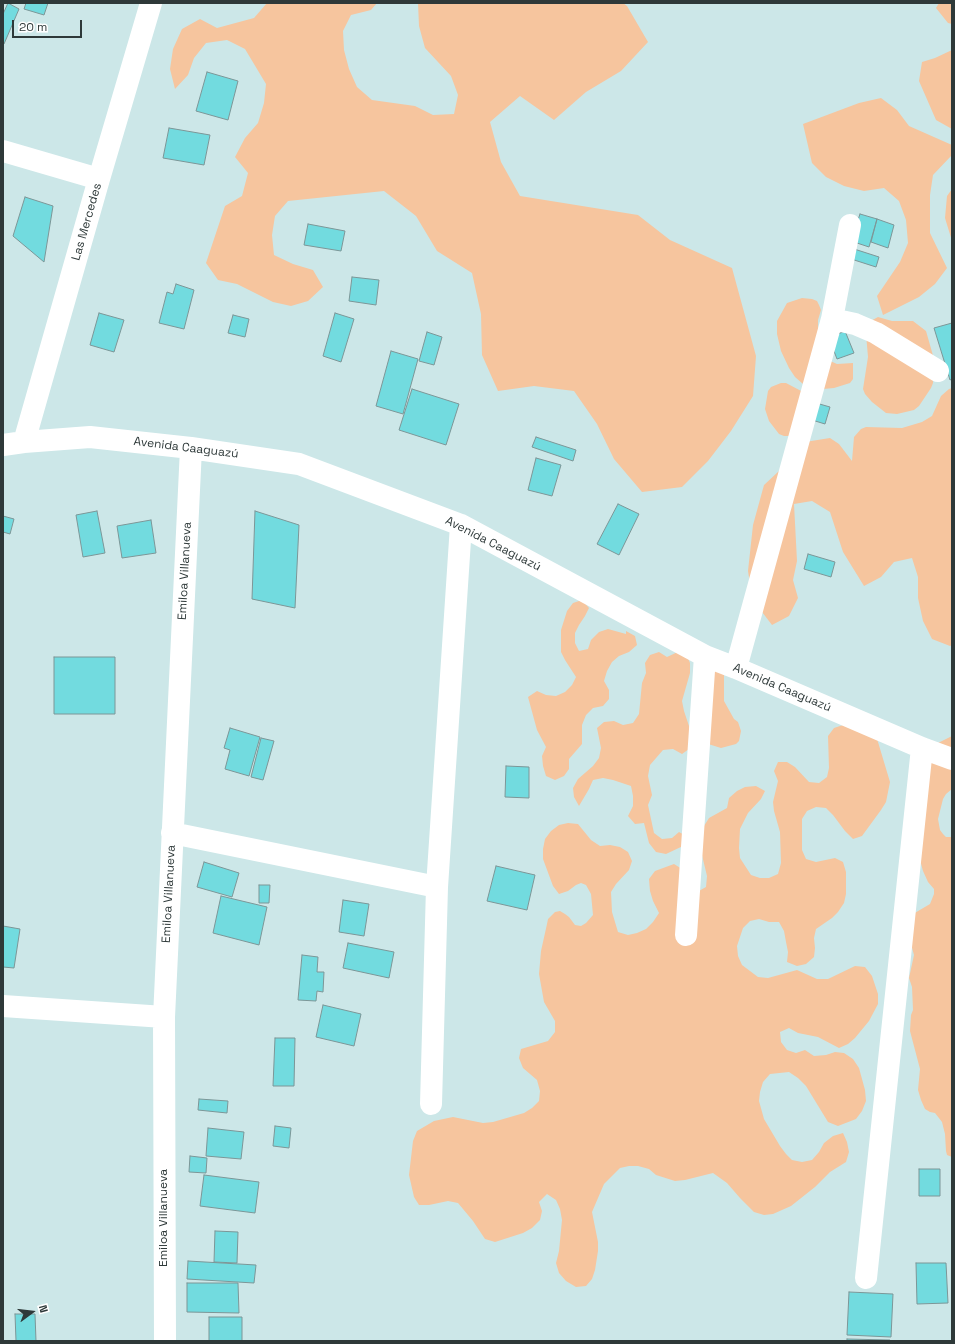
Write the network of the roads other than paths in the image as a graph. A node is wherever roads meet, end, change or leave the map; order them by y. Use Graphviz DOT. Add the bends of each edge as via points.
graph roads {
  1 [pos="151,3"];
  2 [pos="3,151"];
  3 [pos="99,179"];
  4 [pos="850,224"];
  5 [pos="832,319"];
  6 [pos="938,371"];
  7 [pos="24,442"];
  8 [pos="3,445"];
  9 [pos="191,448"];
  10 [pos="461,525"];
  11 [pos="705,656"];
  12 [pos="736,668"];
  13 [pos="922,748"];
  14 [pos="952,759"];
  15 [pos="172,833"];
  16 [pos="437,887"];
  17 [pos="686,935"];
  18 [pos="3,1006"];
  19 [pos="164,1017"];
  20 [pos="431,1104"];
  21 [pos="866,1278"];
  22 [pos="165,1341"];
  1 -- 3 [label="street, Las Mercedes"];
  2 -- 3 [label="street"];
  3 -- 7 [label="street, Las Mercedes"];
  4 -- 5 [label="street"];
  5 -- 6 [label="street" via="855,324 876,334"];
  5 -- 12 [label="street"];
  7 -- 8 [label="street, Avenida Caaguazú"];
  7 -- 9 [label="street, Avenida Caaguazú" via="90,437"];
  9 -- 10 [label="street, Avenida Caaguazú" via="299,464"];
  9 -- 15 [label="street, Emiloa Villanueva"];
  10 -- 11 [label="street, Avenida Caaguazú"];
  10 -- 16 [label="street"];
  11 -- 12 [label="street, Avenida Caaguazú"];
  11 -- 17 [label="street"];
  12 -- 13 [label="street, Avenida Caaguazú"];
  13 -- 14 [label="street, Avenida Caaguazú"];
  13 -- 21 [label="street"];
  15 -- 16 [label="street"];
  15 -- 19 [label="street, Emiloa Villanueva"];
  16 -- 20 [label="street"];
  18 -- 19 [label="street"];
  19 -- 22 [label="street, Emiloa Villanueva"];
}
